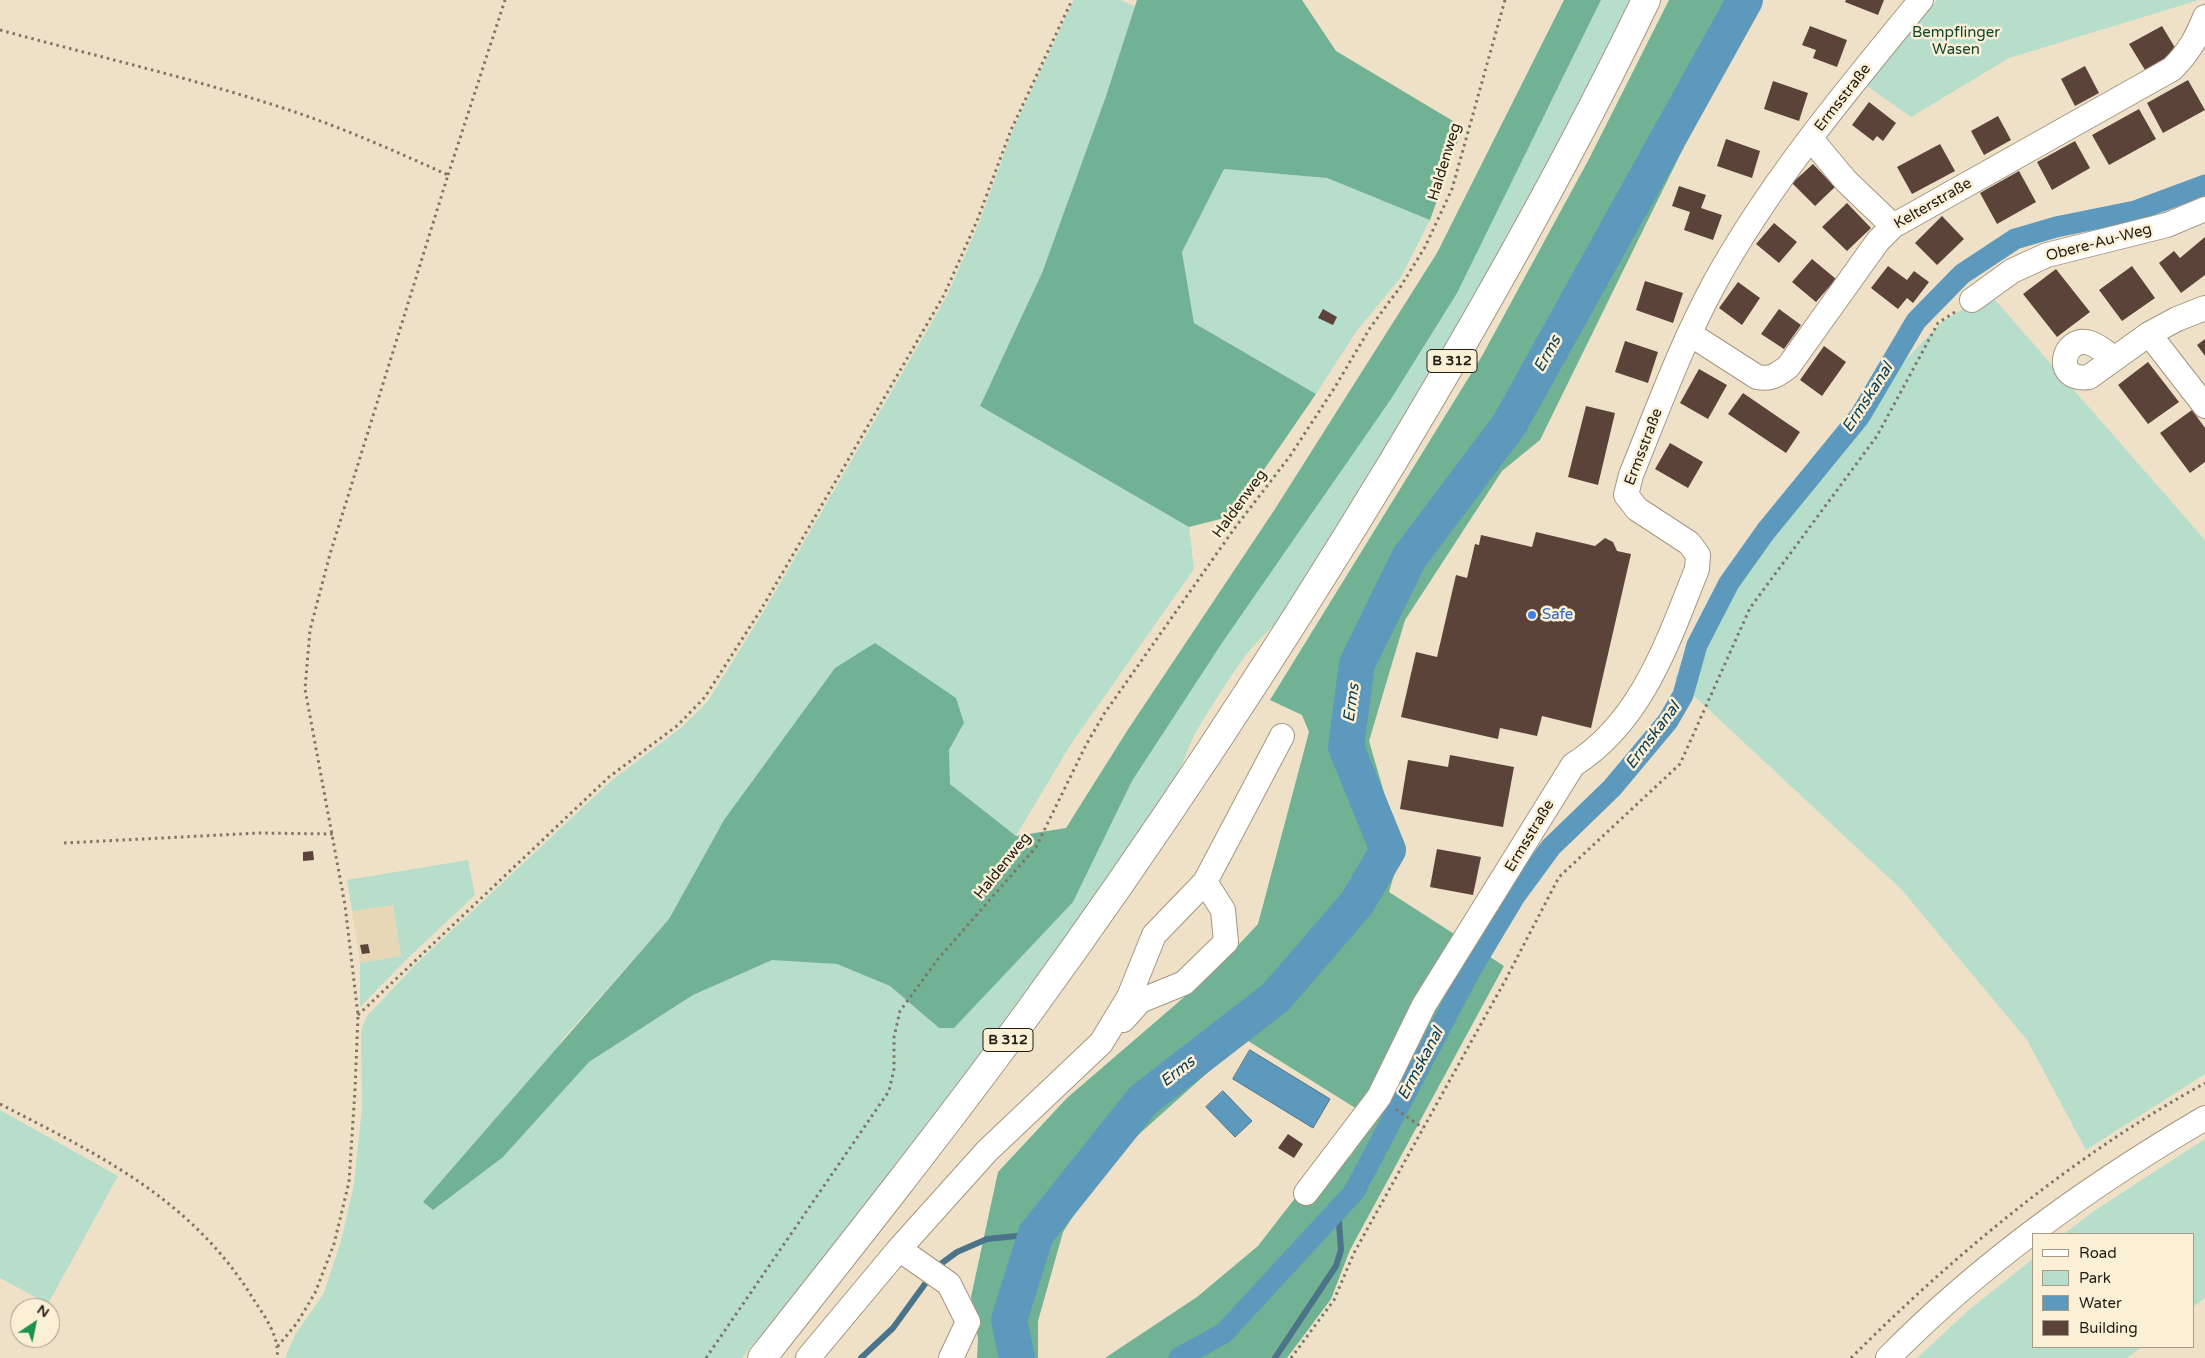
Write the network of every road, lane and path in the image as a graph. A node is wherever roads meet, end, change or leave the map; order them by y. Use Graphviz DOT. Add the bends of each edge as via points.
graph roads {
  1 [pos="505,0"];
  2 [pos="1072,0"];
  3 [pos="1505,0"];
  4 [pos="1646,0"];
  5 [pos="1921,0"];
  6 [pos="2205,17"];
  7 [pos="0,30"];
  8 [pos="1811,139"];
  9 [pos="448,175"];
  10 [pos="2205,209"];
  11 [pos="1892,226"];
  12 [pos="1972,300"];
  13 [pos="2205,308"];
  14 [pos="1690,334"];
  15 [pos="2149,334"];
  16 [pos="2114,358"];
  17 [pos="2205,406"];
  18 [pos="1282,736"];
  19 [pos="333,834"];
  20 [pos="64,843"];
  21 [pos="1204,882"];
  22 [pos="358,1015"];
  23 [pos="1101,1043"];
  24 [pos="1379,1098"];
  25 [pos="0,1104"];
  26 [pos="2205,1118"];
  27 [pos="1424,1128"];
  28 [pos="1306,1193"];
  29 [pos="2034,1233"];
  30 [pos="2032,1235"];
  31 [pos="899,1249"];
  32 [pos="278,1346"];
  33 [pos="277,1358"];
  34 [pos="706,1358"];
  35 [pos="762,1358"];
  36 [pos="808,1358"];
  37 [pos="951,1358"];
  38 [pos="1291,1358"];
  39 [pos="1888,1358"];
  1 -- 9 [label="path"];
  2 -- 22 [label="path" via="1011,130 977,221 944,295 762,608 705,697 678,724 609,778"];
  3 -- 34 [label="path, Haldenweg" via="1452,189 1425,248 1370,328 1290,456 1234,529 1104,714 1036,847 920,982 900,1011 889,1091"];
  4 -- 35 [label="highway, B 312" via="1578,137 1470,330 1374,492 1231,718 1031,1009"];
  5 -- 8 [label="street, Ermsstraße"];
  6 -- 11 [label="street, Kelterstraße" via="2197,39 2172,70"];
  7 -- 9 [label="path" via="286,109"];
  8 -- 11 [label="street" via="1846,181"];
  8 -- 14 [label="street, Ermsstraße" via="1737,244"];
  9 -- 19 [label="path" via="330,554 310,630 305,689"];
  10 -- 12 [label="street, Obere-Au-Weg" via="2149,230 2047,255 2012,271"];
  11 -- 14 [label="street, Kelterstraße" via="1788,367 1778,375 1769,379 1757,377"];
  12 -- 27 [label="path" via="1938,323 1877,436 1750,608 1680,764 1559,877"];
  13 -- 15 [label="street"];
  14 -- 24 [label="street, Ermsstraße" via="1626,495 1637,509 1689,542 1698,555 1697,569 1664,651 1648,683 1609,738 1573,765 1424,1005"];
  15 -- 16 [label="street"];
  15 -- 17 [label="street"];
  18 -- 21 [label="street"];
  19 -- 20 [label="path" via="259,833"];
  19 -- 22 [label="path"];
  21 -- 23 [label="street" via="1154,935 1129,997"];
  21 -- 23 [label="street" via="1223,910 1226,942 1184,983 1140,1001"];
  22 -- 32 [label="path" via="349,1182 334,1244 315,1292"];
  23 -- 31 [label="street" via="987,1151"];
  24 -- 27 [label="path"];
  24 -- 28 [label="street, Ermsstraße"];
  25 -- 32 [label="path" via="108,1162 177,1208 212,1242 240,1277 264,1315"];
  26 -- 29 [label="street" via="2110,1178"];
  27 -- 38 [label="path" via="1354,1253 1334,1300"];
  30 -- 39 [label="street" via="1951,1300"];
  31 -- 36 [label="street"];
  31 -- 37 [label="street" via="949,1284 968,1322"];
  32 -- 33 [label="path"];
}
